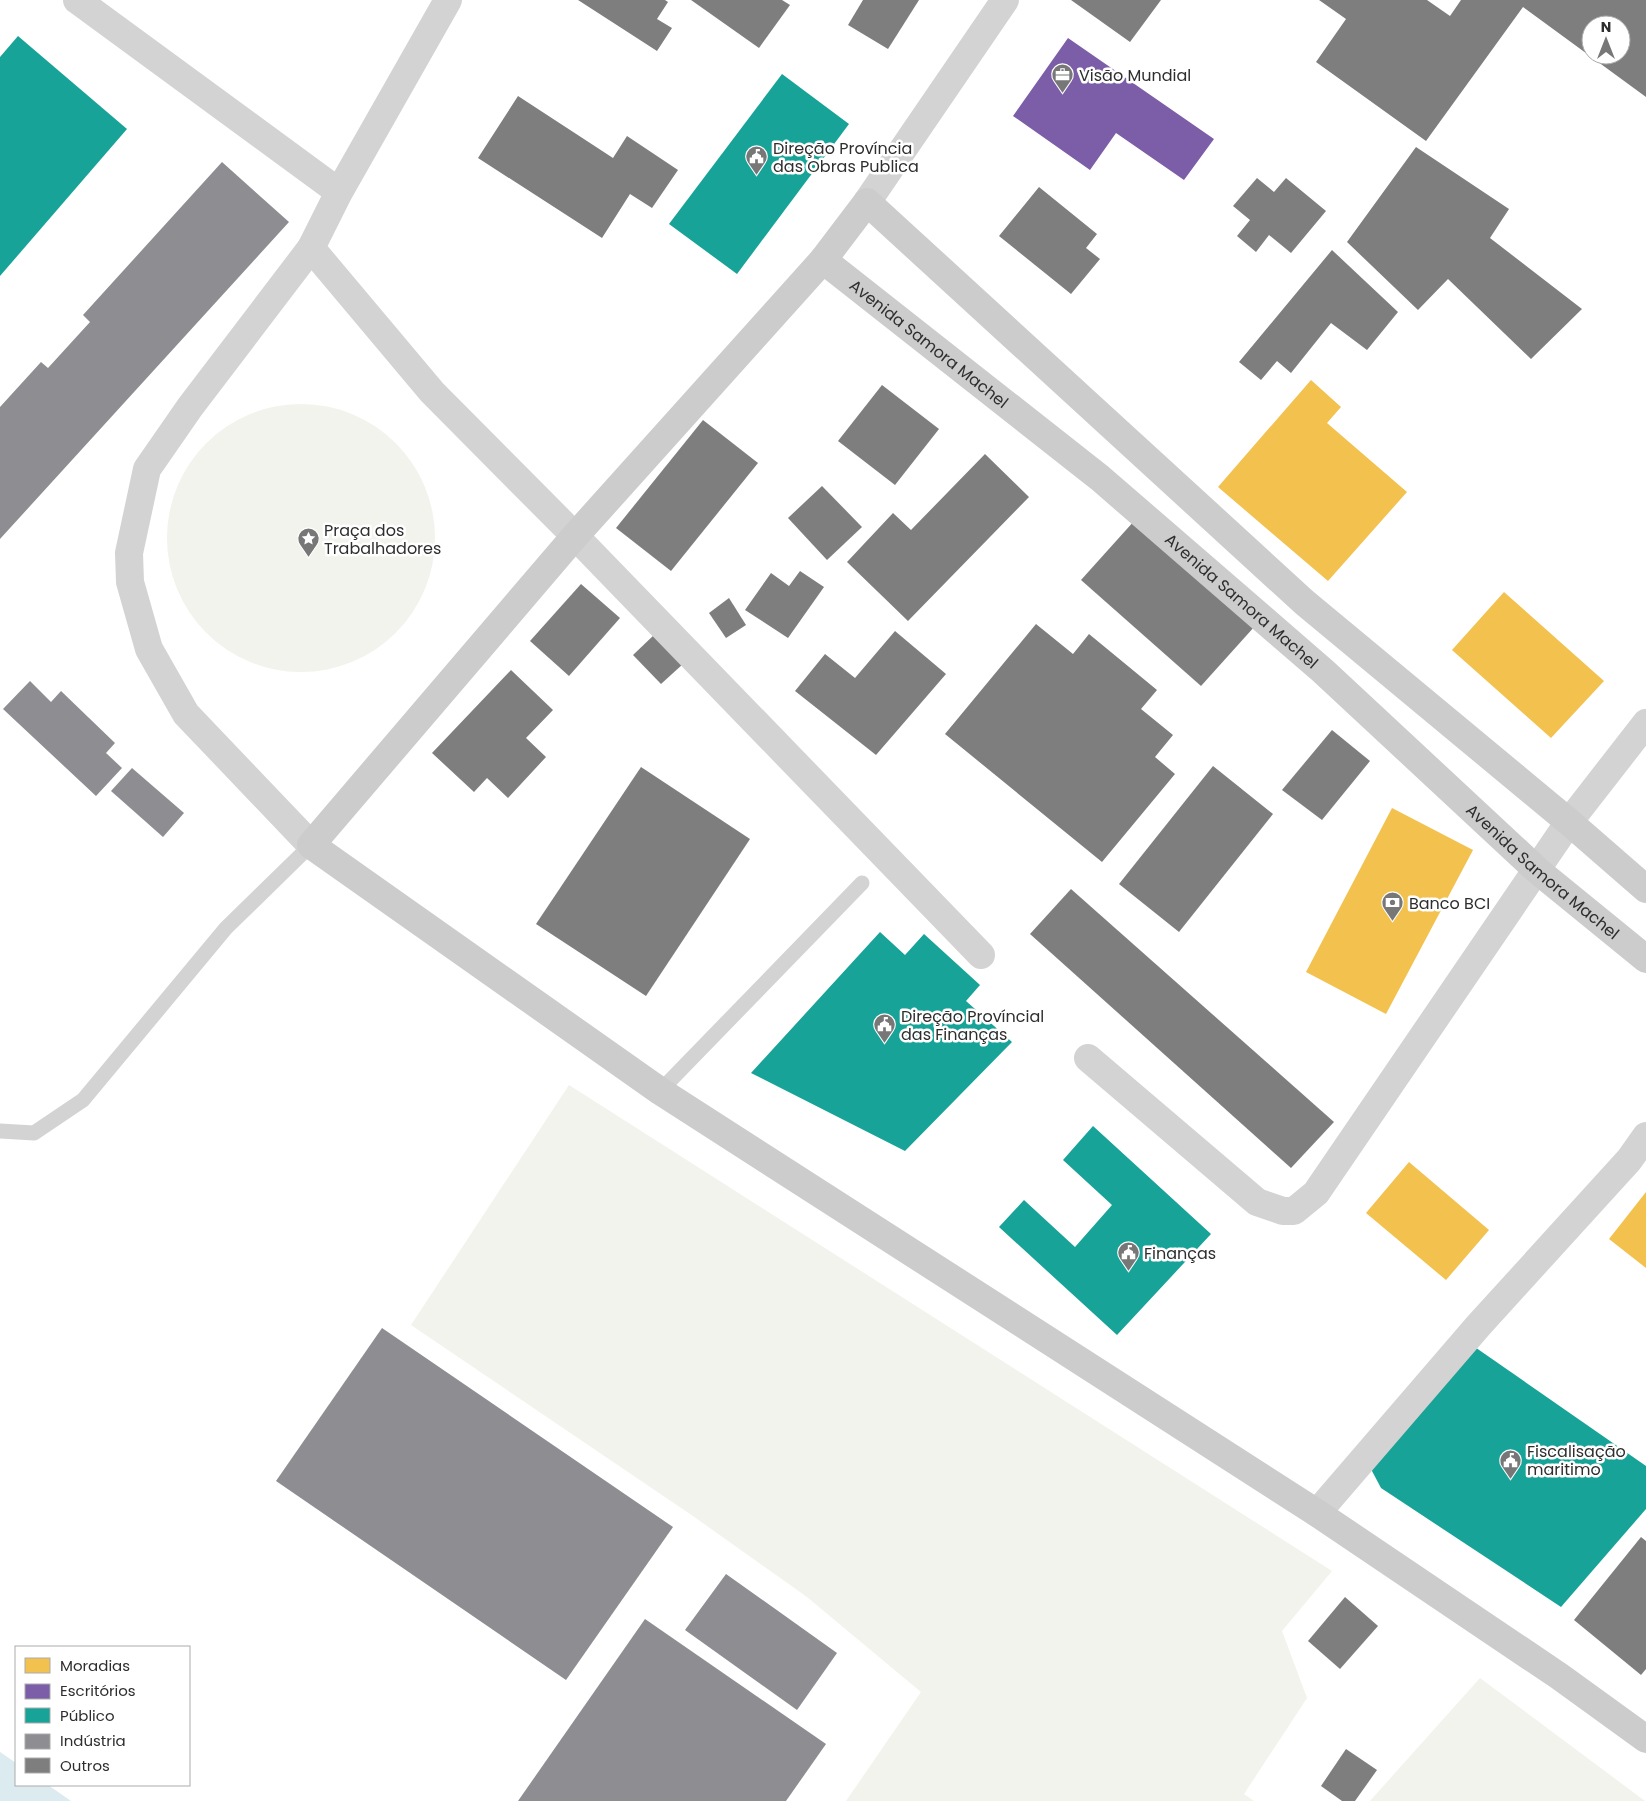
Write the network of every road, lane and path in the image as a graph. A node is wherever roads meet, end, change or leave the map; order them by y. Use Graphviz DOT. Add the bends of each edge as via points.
graph roads {
  1 [pos="77,0"];
  2 [pos="448,0"];
  3 [pos="1005,0"];
  4 [pos="339,192"];
  5 [pos="868,202"];
  6 [pos="311,248"];
  7 [pos="823,260"];
  8 [pos="575,536"];
  9 [pos="1646,723"];
  10 [pos="1569,822"];
  11 [pos="311,845"];
  12 [pos="1538,871"];
  13 [pos="862,883"];
  14 [pos="1646,889"];
  15 [pos="981,955"];
  16 [pos="1646,959"];
  17 [pos="1088,1058"];
  18 [pos="660,1091"];
  19 [pos="0,1131"];
  20 [pos="1646,1136"];
  21 [pos="1317,1513"];
  22 [pos="1646,1739"];
  1 -- 4 [label="street"];
  2 -- 4 [label="street"];
  3 -- 5 [label="street"];
  4 -- 6 [label="street"];
  5 -- 7 [label="street"];
  5 -- 10 [label="street" via="1304,602"];
  6 -- 8 [label="street" via="432,392"];
  6 -- 11 [label="street" via="147,469 130,553 130,582 149,649 186,714"];
  7 -- 8 [label="street"];
  7 -- 12 [label="street, Avenida Samora Machel" via="1100,478 1323,671"];
  8 -- 11 [label="street"];
  8 -- 15 [label="street"];
  9 -- 10 [label="street"];
  10 -- 12 [label="street"];
  10 -- 14 [label="street"];
  11 -- 18 [label="street"];
  11 -- 19 [label="lane" via="226,928 83,1100 34,1133"];
  12 -- 16 [label="street, Avenida Samora Machel"];
  12 -- 17 [label="street" via="1316,1193 1294,1211 1283,1211 1257,1202"];
  13 -- 18 [label="lane"];
  18 -- 21 [label="street"];
  20 -- 21 [label="street"];
  21 -- 22 [label="street" via="1559,1676"];
}
